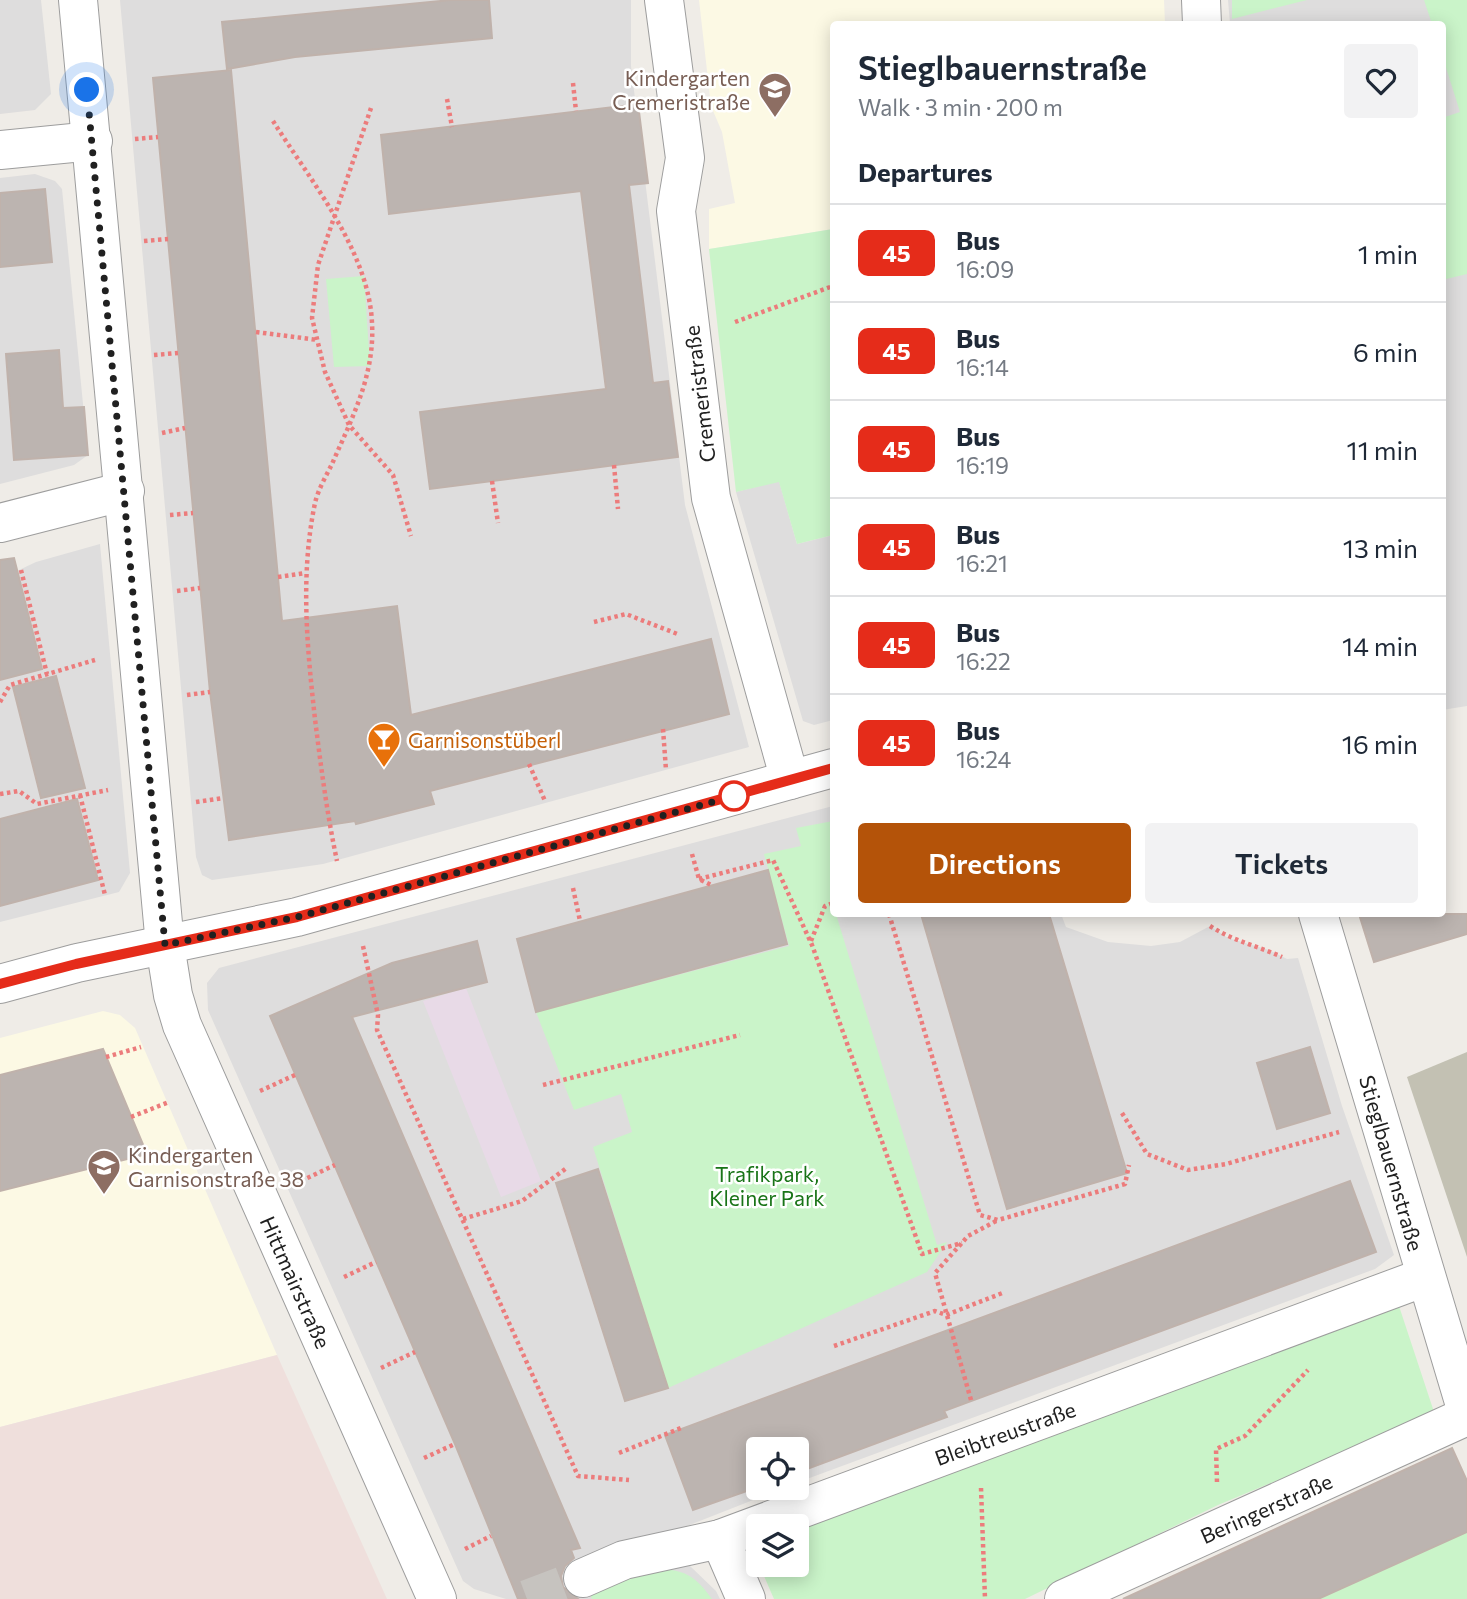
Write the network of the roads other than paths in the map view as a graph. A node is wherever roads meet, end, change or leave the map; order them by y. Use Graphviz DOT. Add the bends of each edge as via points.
graph roads {
  1 [pos="78,0"];
  2 [pos="664,0"];
  3 [pos="1201,0"];
  4 [pos="1202,21"];
  5 [pos="109,140"];
  6 [pos="0,150"];
  7 [pos="125,491"];
  8 [pos="0,523"];
  9 [pos="830,769"];
  10 [pos="790,780"];
  11 [pos="1319,917"];
  12 [pos="165,945"];
  13 [pos="0,984"];
  14 [pos="1425,1277"];
  15 [pos="1467,1414"];
  16 [pos="720,1539"];
  17 [pos="583,1578"];
  18 [pos="437,1599"];
  19 [pos="746,1599"];
  20 [pos="1065,1599"];
  1 -- 5 [label="street, Hittmairstraße"];
  2 -- 10 [label="street, Cremeristraße" via="685,158 676,211 711,498"];
  3 -- 4 [label="street"];
  5 -- 6 [label="street"];
  5 -- 7 [label="street, Hittmairstraße"];
  7 -- 8 [label="street"];
  7 -- 12 [label="street, Hittmairstraße"];
  9 -- 10 [label="street"];
  10 -- 12 [label="street" via="297,917"];
  11 -- 14 [label="street, Stieglbauernstraße"];
  12 -- 13 [label="street"];
  12 -- 18 [label="street, Hittmairstraße" via="182,1025"];
  14 -- 15 [label="street, Stieglbauernstraße"];
  14 -- 16 [label="street, Bleibtreustraße"];
  15 -- 20 [label="street, Beringerstraße"];
  16 -- 17 [label="street, Bleibtreustraße" via="624,1560"];
  16 -- 19 [label="street"];
}
